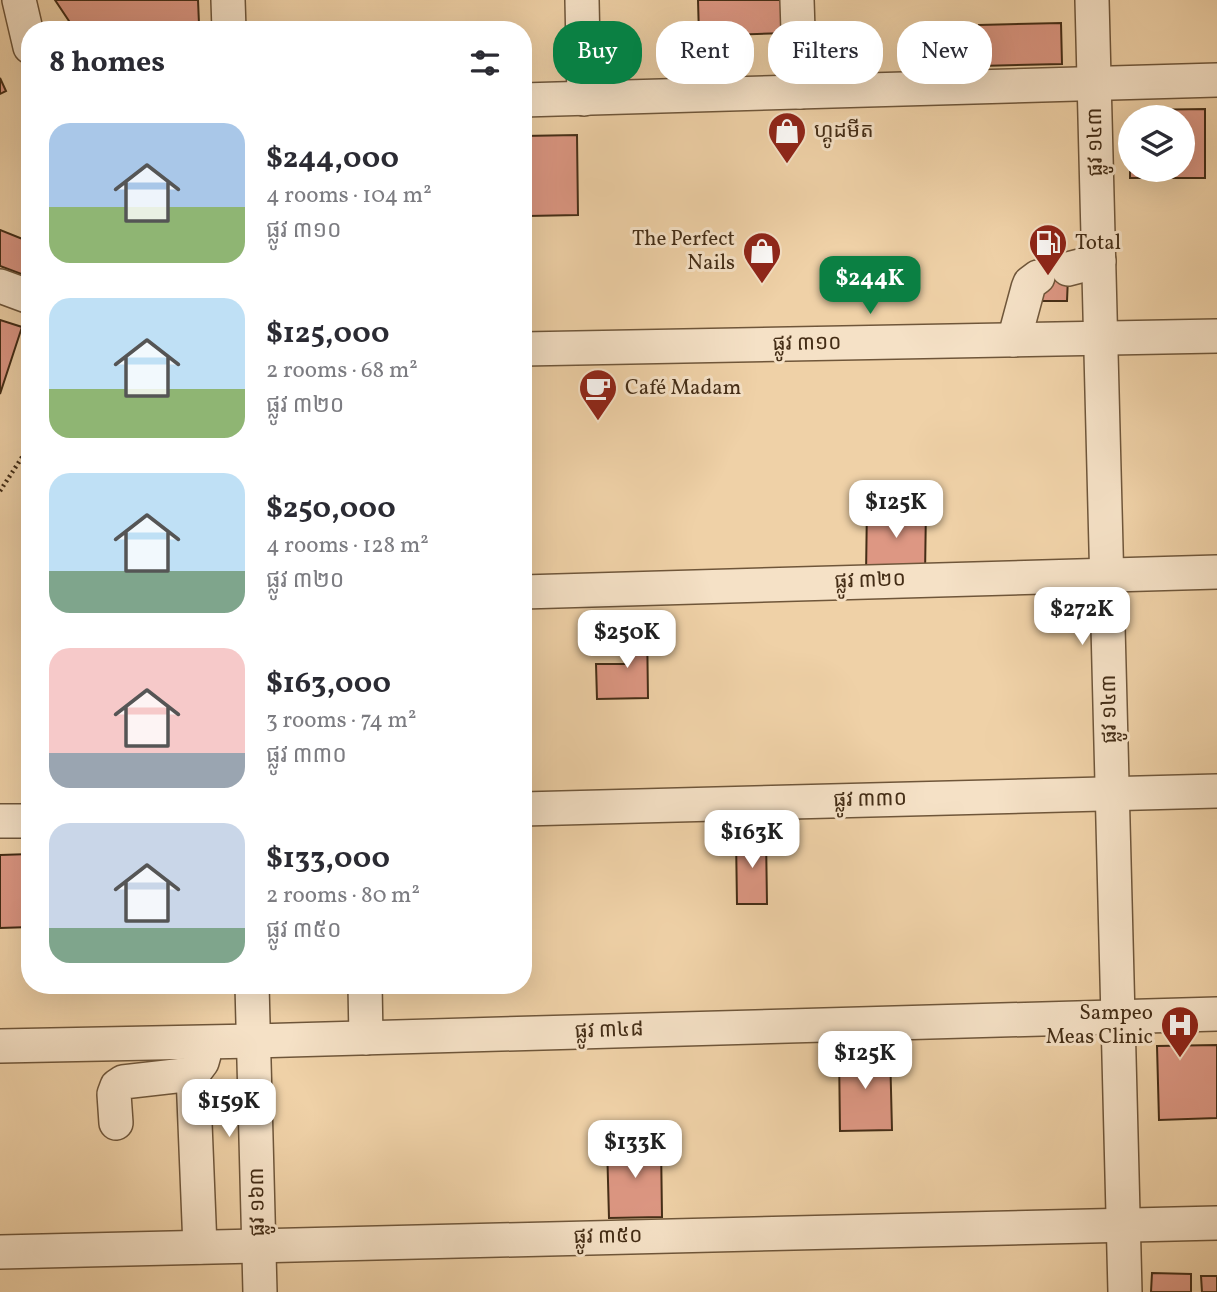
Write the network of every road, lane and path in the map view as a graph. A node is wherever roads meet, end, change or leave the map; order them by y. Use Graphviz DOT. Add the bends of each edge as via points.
graph roads {
  1 [pos="19,0"];
  2 [pos="228,0"];
  3 [pos="582,0"];
  4 [pos="797,0"];
  5 [pos="1092,0"];
  6 [pos="24,21"];
  7 [pos="229,21"];
  8 [pos="1217,80"];
  9 [pos="1094,84"];
  10 [pos="800,92"];
  11 [pos="584,99"];
  12 [pos="532,100"];
  13 [pos="1068,269"];
  14 [pos="0,286"];
  15 [pos="21,294"];
  16 [pos="1217,336"];
  17 [pos="1101,339"];
  18 [pos="1014,340"];
  19 [pos="532,349"];
  20 [pos="21,459"];
  21 [pos="0,491"];
  22 [pos="1217,572"];
  23 [pos="1107,574"];
  24 [pos="532,592"];
  25 [pos="1217,791"];
  26 [pos="1112,794"];
  27 [pos="532,809"];
  28 [pos="0,821"];
  29 [pos="21,821"];
  30 [pos="253,994"];
  31 [pos="365,994"];
  32 [pos="1217,1014"];
  33 [pos="1118,1016"];
  34 [pos="366,1038"];
  35 [pos="254,1041"];
  36 [pos="206,1042"];
  37 [pos="0,1046"];
  38 [pos="193,1074"];
  39 [pos="116,1123"];
  40 [pos="1217,1223"];
  41 [pos="1124,1225"];
  42 [pos="259,1245"];
  43 [pos="200,1247"];
  44 [pos="0,1252"];
  45 [pos="260,1292"];
  46 [pos="1125,1292"];
  1 -- 6 [label="street"];
  2 -- 7 [label="street"];
  3 -- 11 [label="street"];
  4 -- 10 [label="street"];
  5 -- 9 [label="street, ផ្លូវ ១៤៣"];
  8 -- 9 [label="street"];
  9 -- 10 [label="street"];
  9 -- 13 [label="street, ផ្លូវ ១៤៣"];
  10 -- 11 [label="street"];
  11 -- 12 [label="street"];
  13 -- 17 [label="street, ផ្លូវ ១៤៣"];
  13 -- 18 [label="street" via="1030,283"];
  14 -- 15 [label="street"];
  16 -- 17 [label="street, ផ្លូវ ៣១០"];
  17 -- 18 [label="street, ផ្លូវ ៣១០"];
  17 -- 23 [label="street, ផ្លូវ ១៤៣"];
  18 -- 19 [label="street, ផ្លូវ ៣១០"];
  20 -- 21 [label="path"];
  22 -- 23 [label="street, ផ្លូវ ៣២០"];
  23 -- 24 [label="street, ផ្លូវ ៣២០"];
  23 -- 26 [label="street, ផ្លូវ ១៤៣"];
  25 -- 26 [label="street, ផ្លូវ ៣៣០"];
  26 -- 27 [label="street, ផ្លូវ ៣៣០"];
  26 -- 33 [label="street, ផ្លូវ ១៤៣"];
  28 -- 29 [label="street"];
  30 -- 35 [label="street, ផ្លូវ ១៦៣"];
  31 -- 34 [label="street"];
  32 -- 33 [label="street, ផ្លូវ ៣៤៨"];
  33 -- 34 [label="street, ផ្លូវ ៣៤៨"];
  33 -- 41 [label="street, ផ្លូវ ១៤៣"];
  34 -- 35 [label="street, ផ្លូវ ៣៤៨"];
  35 -- 36 [label="street, ផ្លូវ ៣៤៨"];
  35 -- 42 [label="street, ផ្លូវ ១៦៣"];
  36 -- 37 [label="street, ផ្លូវ ៣៤៨"];
  36 -- 38 [label="street" via="202,1062"];
  38 -- 39 [label="street" via="123,1082 114,1094"];
  38 -- 43 [label="street"];
  40 -- 41 [label="street, ផ្លូវ ៣៥០"];
  41 -- 42 [label="street, ផ្លូវ ៣៥០"];
  41 -- 46 [label="street, ផ្លូវ ១៤៣"];
  42 -- 43 [label="street, ផ្លូវ ៣៥០"];
  42 -- 45 [label="street, ផ្លូវ ១៦៣"];
  43 -- 44 [label="street, ផ្លូវ ៣៥០"];
}
